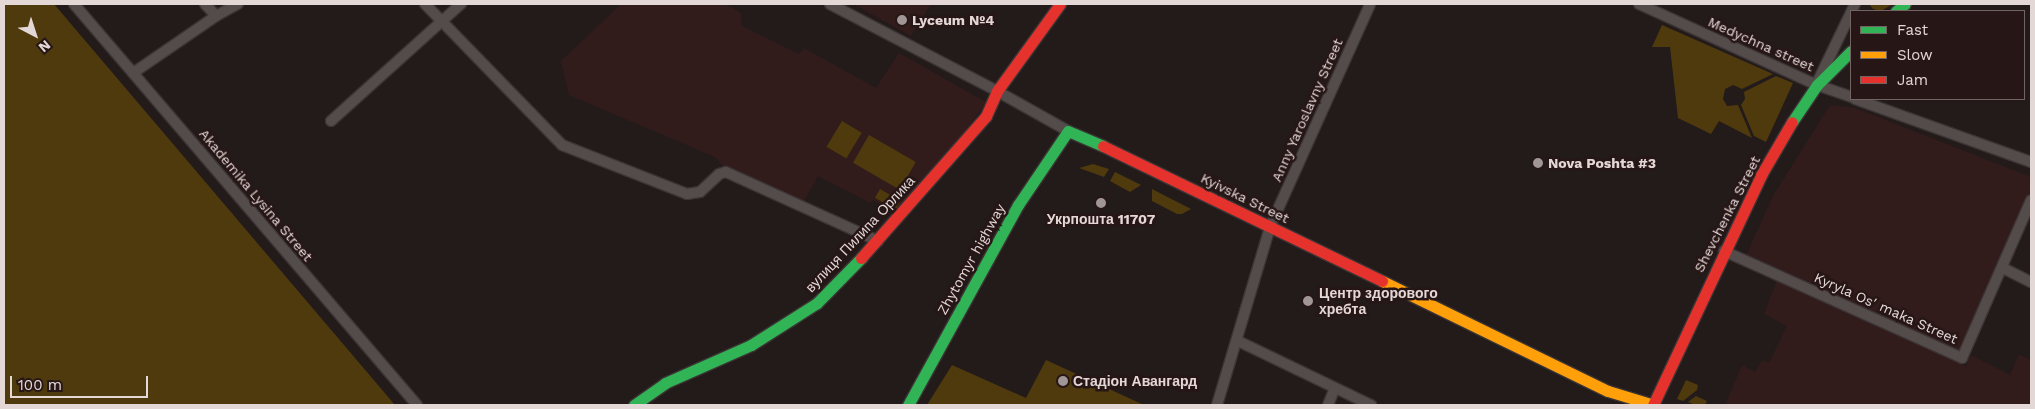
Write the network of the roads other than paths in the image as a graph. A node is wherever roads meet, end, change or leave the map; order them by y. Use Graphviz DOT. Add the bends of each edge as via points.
graph roads {
  1 [pos="74,4"];
  2 [pos="205,4"];
  3 [pos="238,4"];
  4 [pos="425,4"];
  5 [pos="461,4"];
  6 [pos="830,4"];
  7 [pos="1060,4"];
  8 [pos="1370,4"];
  9 [pos="1639,4"];
  10 [pos="1850,14"];
  11 [pos="216,16"];
  12 [pos="442,21"];
  13 [pos="1850,52"];
  14 [pos="133,73"];
  15 [pos="1817,84"];
  16 [pos="997,91"];
  17 [pos="1850,97"];
  18 [pos="1858,100"];
  19 [pos="331,121"];
  20 [pos="1068,131"];
  21 [pos="2031,162"];
  22 [pos="2031,200"];
  23 [pos="2027,222"];
  24 [pos="1270,227"];
  25 [pos="878,241"];
  26 [pos="1724,251"];
  27 [pos="2003,268"];
  28 [pos="2031,282"];
  29 [pos="1238,341"];
  30 [pos="1336,388"];
  31 [pos="417,405"];
  32 [pos="634,405"];
  33 [pos="908,405"];
  34 [pos="1217,405"];
  35 [pos="1328,405"];
  36 [pos="1372,405"];
  37 [pos="1654,405"];
  1 -- 14 [label="street, Akademika Lysina Street"];
  2 -- 11 [label="street"];
  3 -- 11 [label="street"];
  4 -- 12 [label="street"];
  5 -- 12 [label="street"];
  6 -- 16 [label="street, Kyivska Street"];
  7 -- 16 [label="main road, вулиця Пилипа Орлика"];
  8 -- 24 [label="street, Anny Yaroslavny Street"];
  9 -- 15 [label="street, Medychna street"];
  10 -- 15 [label="street"];
  11 -- 14 [label="street"];
  12 -- 19 [label="street"];
  12 -- 25 [label="street" via="562,145 687,194 700,192 719,174 726,172"];
  13 -- 15 [label="main road, Shevchenka Street"];
  14 -- 31 [label="street, Akademika Lysina Street"];
  15 -- 17 [label="street, Medychna street"];
  15 -- 26 [label="main road, Shevchenka Street" via="1762,175"];
  16 -- 20 [label="street, Kyivska Street"];
  16 -- 25 [label="main road, вулиця Пилипа Орлика" via="986,116"];
  18 -- 21 [label="street"];
  20 -- 24 [label="main road, Kyivska Street"];
  20 -- 33 [label="main road, Zhytomyr highway" via="1018,205"];
  22 -- 23 [label="street, Kyryla Osʹmaka Street"];
  23 -- 27 [label="street, Kyryla Osʹmaka Street"];
  24 -- 29 [label="street, Anny Yaroslavny Street"];
  24 -- 37 [label="main road, Kyivska Street" via="1608,391"];
  25 -- 32 [label="main road, вулиця Пилипа Орлика" via="817,303 751,346 665,383"];
  26 -- 27 [label="street, Kyryla Osʹmaka Street" via="1962,358"];
  26 -- 37 [label="main road, Shevchenka Street"];
  27 -- 28 [label="street"];
  29 -- 30 [label="street"];
  29 -- 34 [label="street, Anny Yaroslavny Street"];
  30 -- 35 [label="street"];
  30 -- 36 [label="street"];
}
